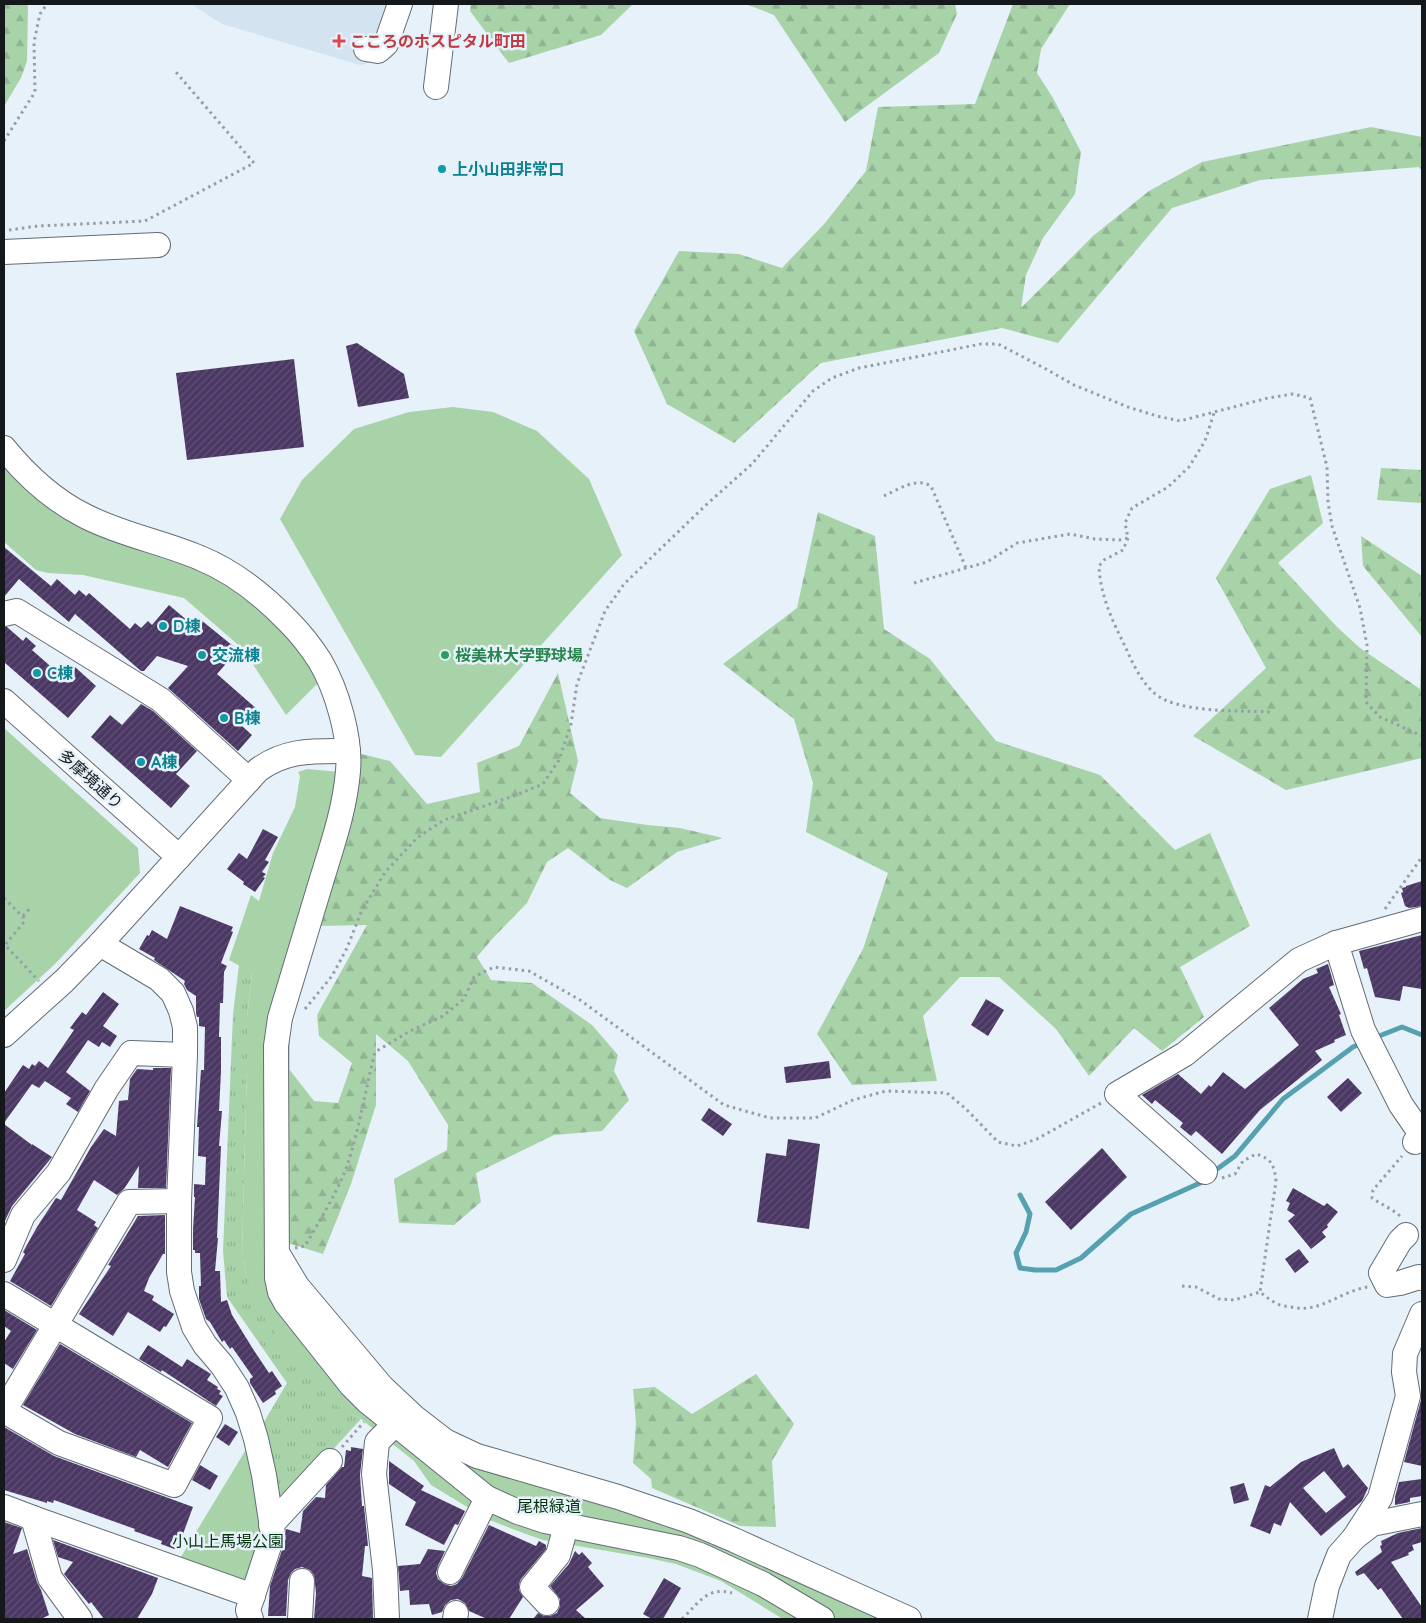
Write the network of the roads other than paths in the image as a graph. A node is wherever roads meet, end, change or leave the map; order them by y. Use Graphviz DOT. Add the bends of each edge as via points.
graph roads {
  1 [pos="400,4"];
  2 [pos="446,4"];
  3 [pos="366,49"];
  4 [pos="436,87"];
  5 [pos="158,245"];
  6 [pos="4,252"];
  7 [pos="4,448"];
  8 [pos="4,614"];
  9 [pos="4,701"];
  10 [pos="348,751"];
  11 [pos="249,780"];
  12 [pos="179,857"];
  13 [pos="1422,919"];
  14 [pos="1336,943"];
  15 [pos="100,944"];
  16 [pos="4,1035"];
  17 [pos="185,1056"];
  18 [pos="1415,1142"];
  19 [pos="1205,1172"];
  20 [pos="180,1201"];
  21 [pos="1406,1235"];
  22 [pos="4,1260"];
  23 [pos="1422,1278"];
  24 [pos="4,1294"];
  25 [pos="1422,1314"];
  26 [pos="57,1324"];
  27 [pos="329,1341"];
  28 [pos="4,1412"];
  29 [pos="394,1425"];
  30 [pos="330,1461"];
  31 [pos="487,1498"];
  32 [pos="4,1507"];
  33 [pos="1422,1514"];
  34 [pos="32,1518"];
  35 [pos="689,1521"];
  36 [pos="272,1525"];
  37 [pos="566,1526"];
  38 [pos="1354,1538"];
  39 [pos="679,1548"];
  40 [pos="450,1572"];
  41 [pos="302,1580"];
  42 [pos="547,1603"];
  43 [pos="252,1608"];
  44 [pos="872,1613"];
  45 [pos="80,1619"];
  46 [pos="300,1619"];
  47 [pos="387,1619"];
  48 [pos="822,1619"];
  49 [pos="909,1619"];
  50 [pos="1320,1619"];
  1 -- 3 [label="street" via="386,44 378,51"];
  2 -- 4 [label="street"];
  5 -- 6 [label="street"];
  7 -- 10 [label="street" via="31,478 84,516 208,561 264,598 302,636 320,662 344,726"];
  8 -- 11 [label="street" via="16,611 161,700"];
  9 -- 12 [label="street, 多摩境通り"];
  10 -- 11 [label="street" via="291,754 270,761"];
  10 -- 27 [label="street" via="349,768 343,806 280,1018 275,1059 277,1278 286,1303"];
  11 -- 12 [label="street"];
  12 -- 15 [label="street"];
  13 -- 14 [label="street"];
  14 -- 18 [label="street" via="1363,1030 1401,1105 1421,1134"];
  14 -- 19 [label="street" via="1299,960 1185,1054 1117,1094"];
  15 -- 16 [label="street"];
  15 -- 17 [label="street" via="159,979 172,993 182,1011"];
  17 -- 20 [label="street"];
  17 -- 22 [label="street" via="131,1054 107,1088 59,1172 23,1215"];
  20 -- 26 [label="street" via="129,1202"];
  20 -- 36 [label="street" via="179,1272 187,1309 205,1345 237,1388 248,1413 264,1474"];
  21 -- 23 [label="street" via="1381,1272 1387,1285"];
  24 -- 26 [label="street"];
  25 -- 38 [label="street" via="1405,1354 1408,1396 1380,1498"];
  26 -- 28 [label="street"];
  26 -- 28 [label="street" via="210,1418 174,1485 59,1443"];
  27 -- 29 [label="street" via="368,1402"];
  27 -- 35 [label="street" via="394,1400 433,1432 459,1448"];
  29 -- 31 [label="street"];
  29 -- 47 [label="street" via="377,1442 374,1474"];
  30 -- 36 [label="street"];
  31 -- 37 [label="street" via="518,1512"];
  31 -- 40 [label="street" via="458,1540"];
  32 -- 34 [label="street"];
  33 -- 38 [label="street" via="1372,1524"];
  34 -- 43 [label="street"];
  34 -- 45 [label="street" via="50,1578"];
  35 -- 39 [label="street" via="687,1535"];
  35 -- 44 [label="street" via="734,1540"];
  36 -- 43 [label="street" via="273,1534"];
  37 -- 39 [label="street"];
  37 -- 42 [label="street" via="558,1555 532,1587"];
  38 -- 50 [label="street" via="1339,1555 1327,1586"];
  39 -- 48 [label="street" via="763,1584"];
  41 -- 46 [label="street"];
  44 -- 49 [label="street"];
}
